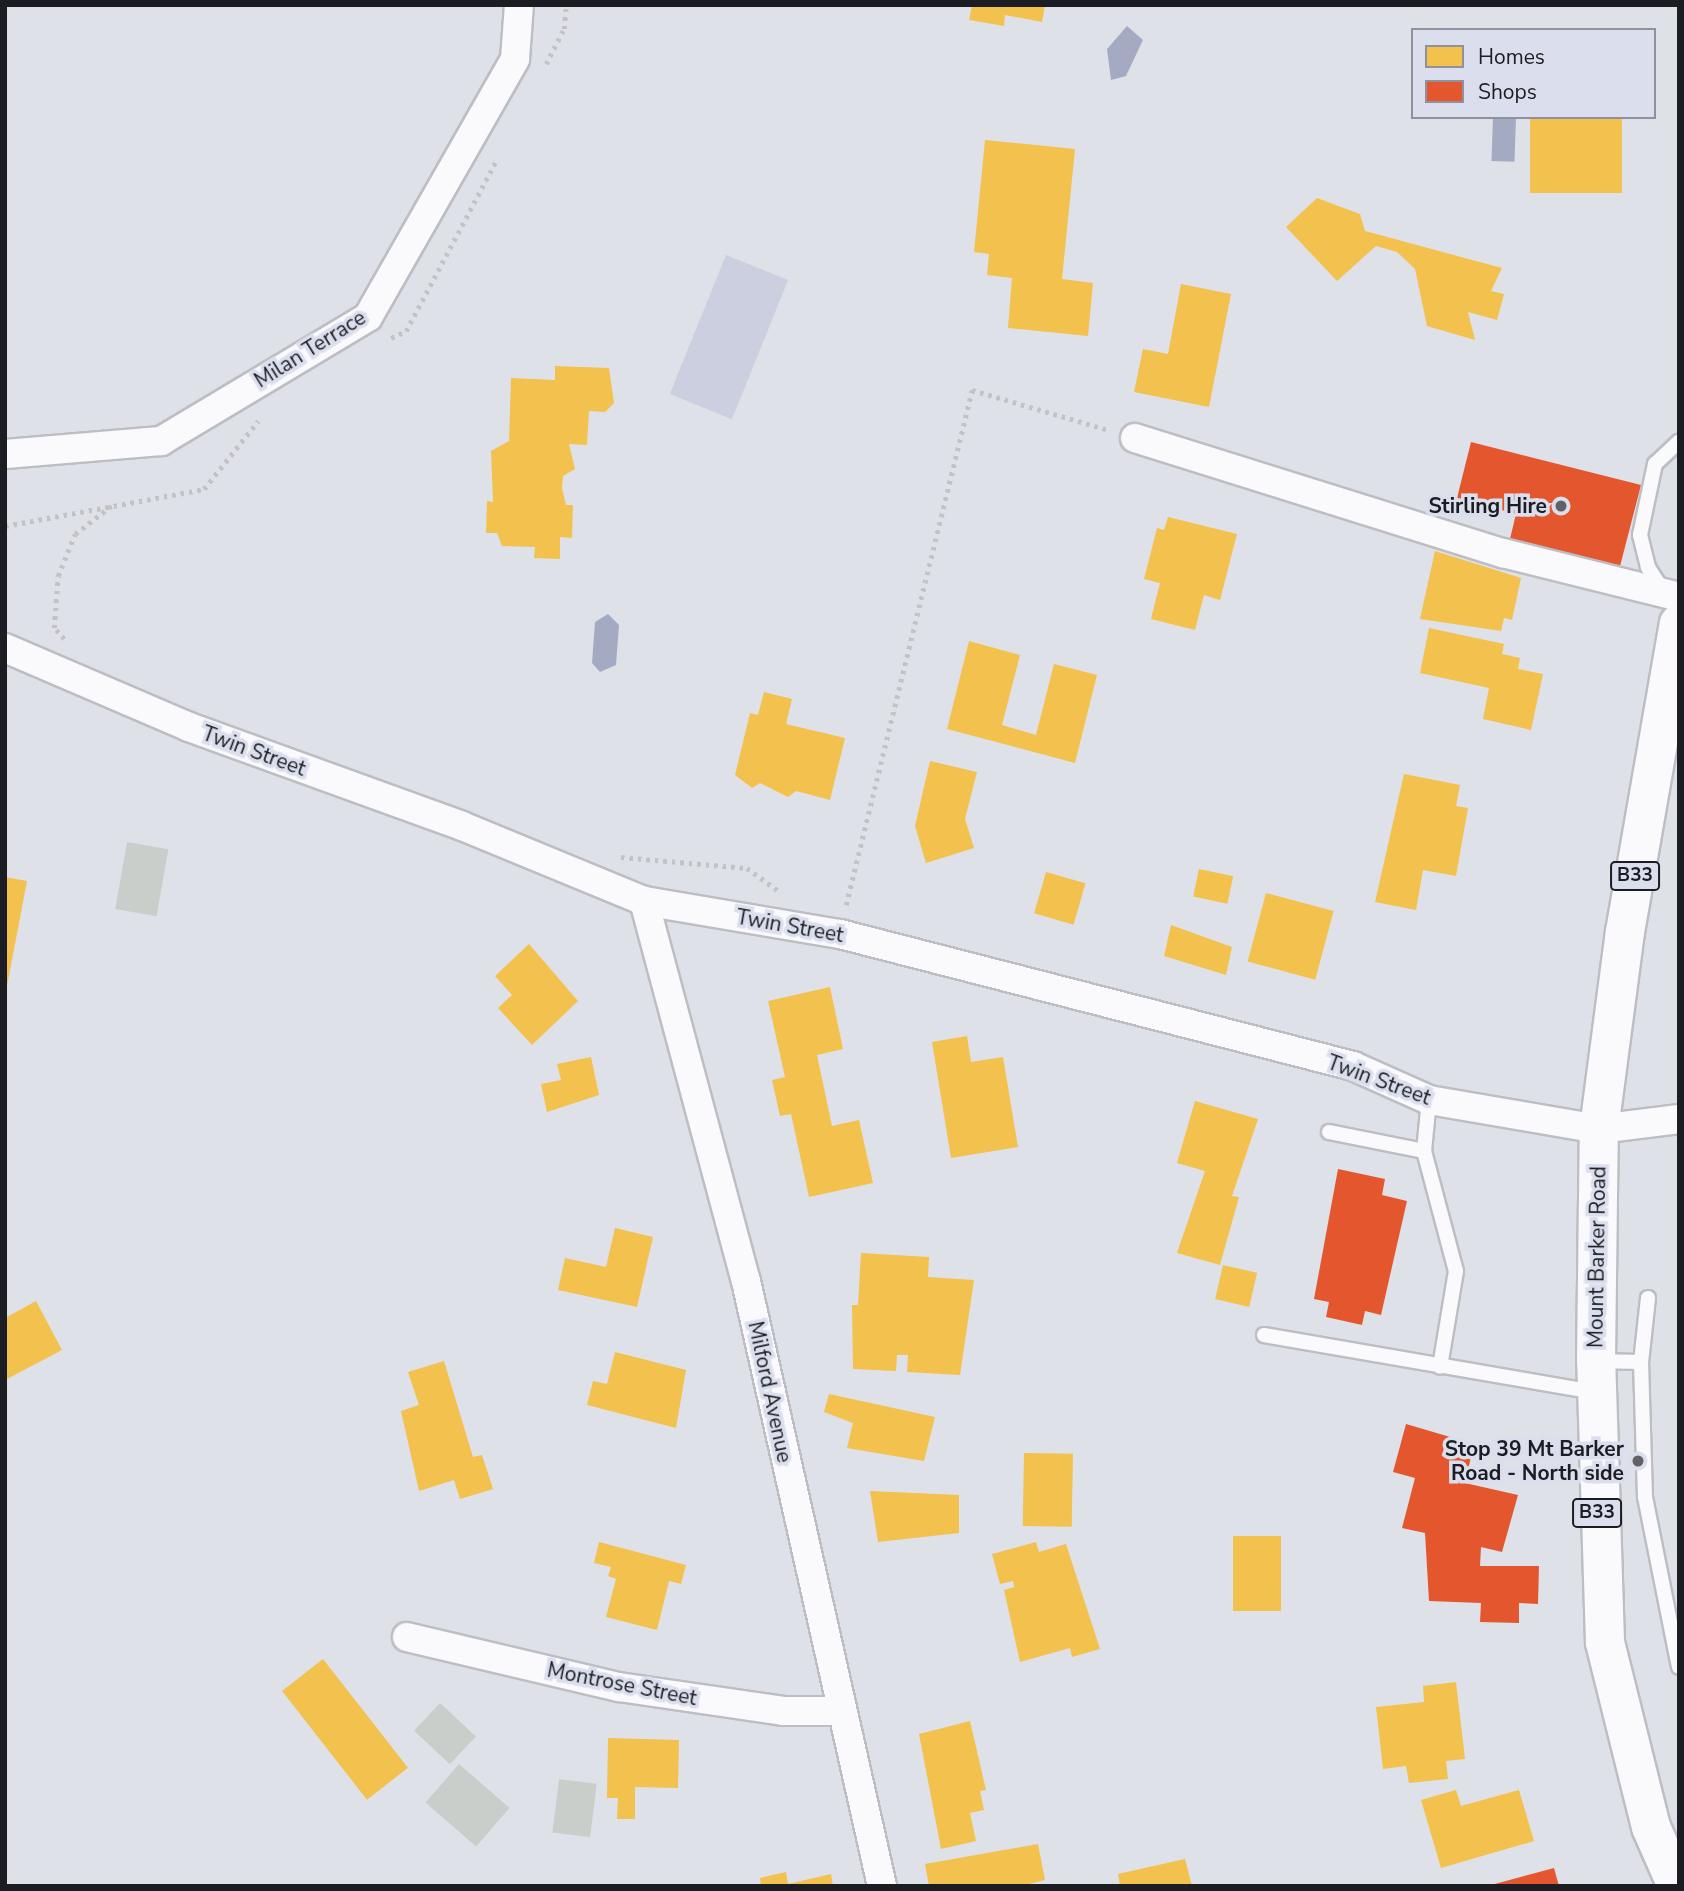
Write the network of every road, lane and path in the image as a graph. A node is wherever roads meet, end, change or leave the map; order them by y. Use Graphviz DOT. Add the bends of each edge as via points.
graph roads {
  1 [pos="519,5"];
  2 [pos="1135,438"];
  3 [pos="1679,442"];
  4 [pos="5,454"];
  5 [pos="115,503"];
  6 [pos="1674,605"];
  7 [pos="68,645"];
  8 [pos="5,648"];
  9 [pos="644,901"];
  10 [pos="840,933"];
  11 [pos="1429,1100"];
  12 [pos="1679,1119"];
  13 [pos="1599,1129"];
  14 [pos="1329,1132"];
  15 [pos="1424,1151"];
  16 [pos="1648,1298"];
  17 [pos="1264,1335"];
  18 [pos="1641,1362"];
  19 [pos="1440,1367"];
  20 [pos="1596,1376"];
  21 [pos="407,1637"];
  22 [pos="1679,1667"];
  23 [pos="839,1711"];
  24 [pos="882,1886"];
  25 [pos="1677,1886"];
  1 -- 4 [label="street, Milan Terrace" via="515,59 368,317 161,440"];
  2 -- 6 [label="street"];
  2 -- 10 [label="path" via="972,390"];
  3 -- 6 [label="lane" via="1655,464 1640,535 1648,567"];
  5 -- 7 [label="path" via="75,534 58,576 54,628"];
  6 -- 13 [label="main road, Mount Barker Road / B33"];
  8 -- 9 [label="street, Twin Street" via="188,727 462,826"];
  9 -- 10 [label="street, Twin Street"];
  9 -- 23 [label="street, Milford Avenue" via="746,1281"];
  10 -- 11 [label="street, Twin Street" via="1353,1066"];
  11 -- 13 [label="street, Twin Street"];
  11 -- 15 [label="lane"];
  12 -- 13 [label="street, Twin Street"];
  13 -- 20 [label="main road, Mount Barker Road / B33"];
  14 -- 15 [label="lane"];
  15 -- 19 [label="lane" via="1457,1271"];
  16 -- 18 [label="lane"];
  17 -- 19 [label="lane"];
  18 -- 20 [label="lane"];
  18 -- 22 [label="lane" via="1644,1497"];
  19 -- 20 [label="lane"];
  20 -- 25 [label="main road, Mount Barker Road / B33" via="1605,1642 1651,1827"];
  21 -- 23 [label="street, Montrose Street" via="619,1687 783,1711"];
  23 -- 24 [label="street, Milford Avenue"];
}
